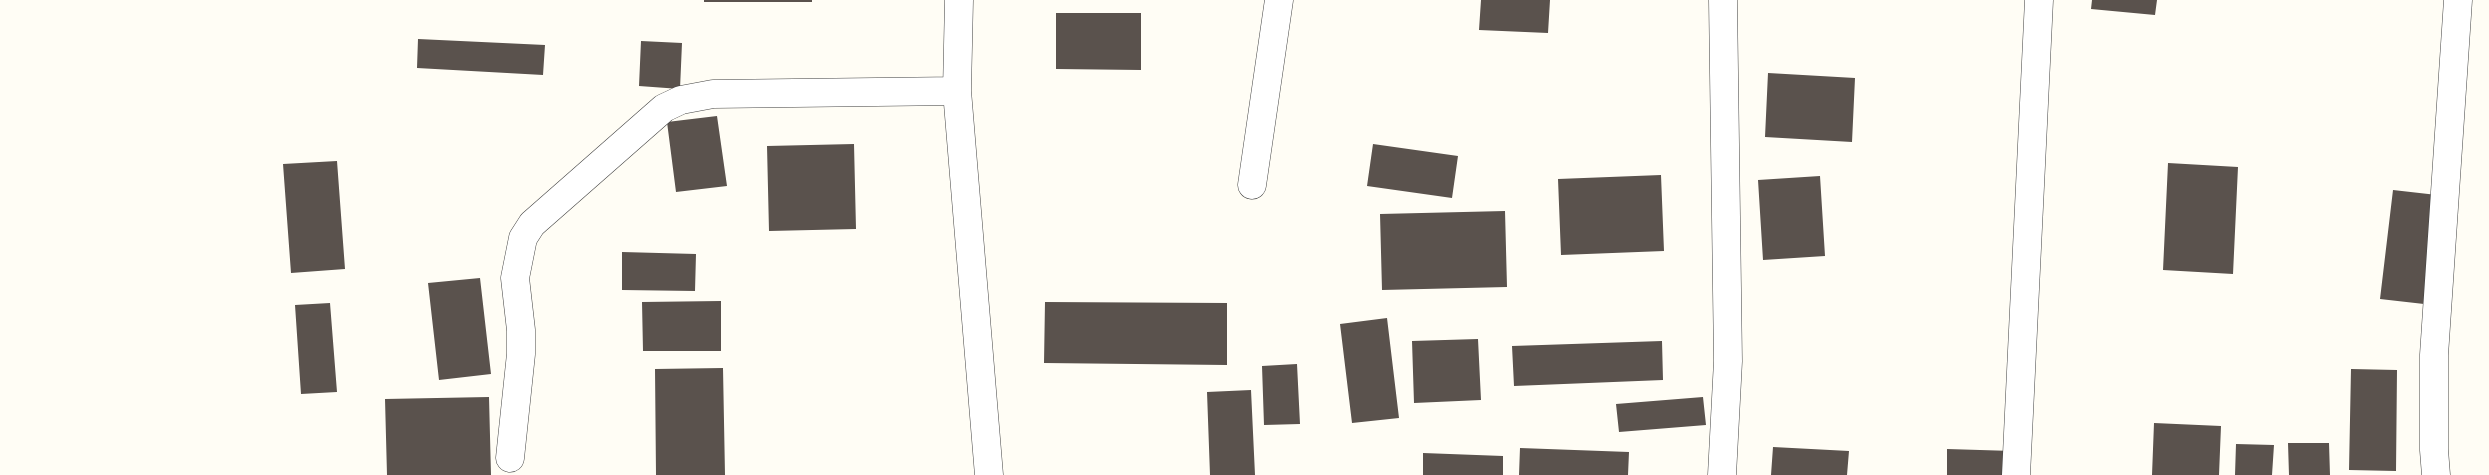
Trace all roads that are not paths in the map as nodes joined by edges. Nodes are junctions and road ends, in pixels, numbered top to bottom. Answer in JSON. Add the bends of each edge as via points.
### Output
{"nodes":[{"id":1,"x":959,"y":0,"type":"edge"},
{"id":2,"x":1279,"y":0,"type":"edge"},
{"id":3,"x":1723,"y":0,"type":"edge"},
{"id":4,"x":2039,"y":0,"type":"edge"},
{"id":5,"x":2458,"y":0,"type":"edge"},
{"id":6,"x":957,"y":91,"type":"junction"},
{"id":7,"x":1252,"y":185,"type":"dead end"},
{"id":8,"x":510,"y":458,"type":"dead end"},
{"id":9,"x":990,"y":475,"type":"edge"},
{"id":10,"x":1722,"y":475,"type":"edge"},
{"id":11,"x":2016,"y":475,"type":"edge"},
{"id":12,"x":2436,"y":475,"type":"edge"}],
"edges":[{"from":1,"to":6,"type":"street"},
{"from":2,"to":7,"type":"street"},
{"from":3,"to":10,"type":"street","via":[[1728,360]]},
{"from":4,"to":11,"type":"street"},
{"from":5,"to":12,"type":"street","via":[[2434,355]]},
{"from":6,"to":8,"type":"street","via":[[713,94],[681,100],[664,108],[532,224],[523,238],[516,278],[521,354]]},
{"from":6,"to":9,"type":"street"}]}
